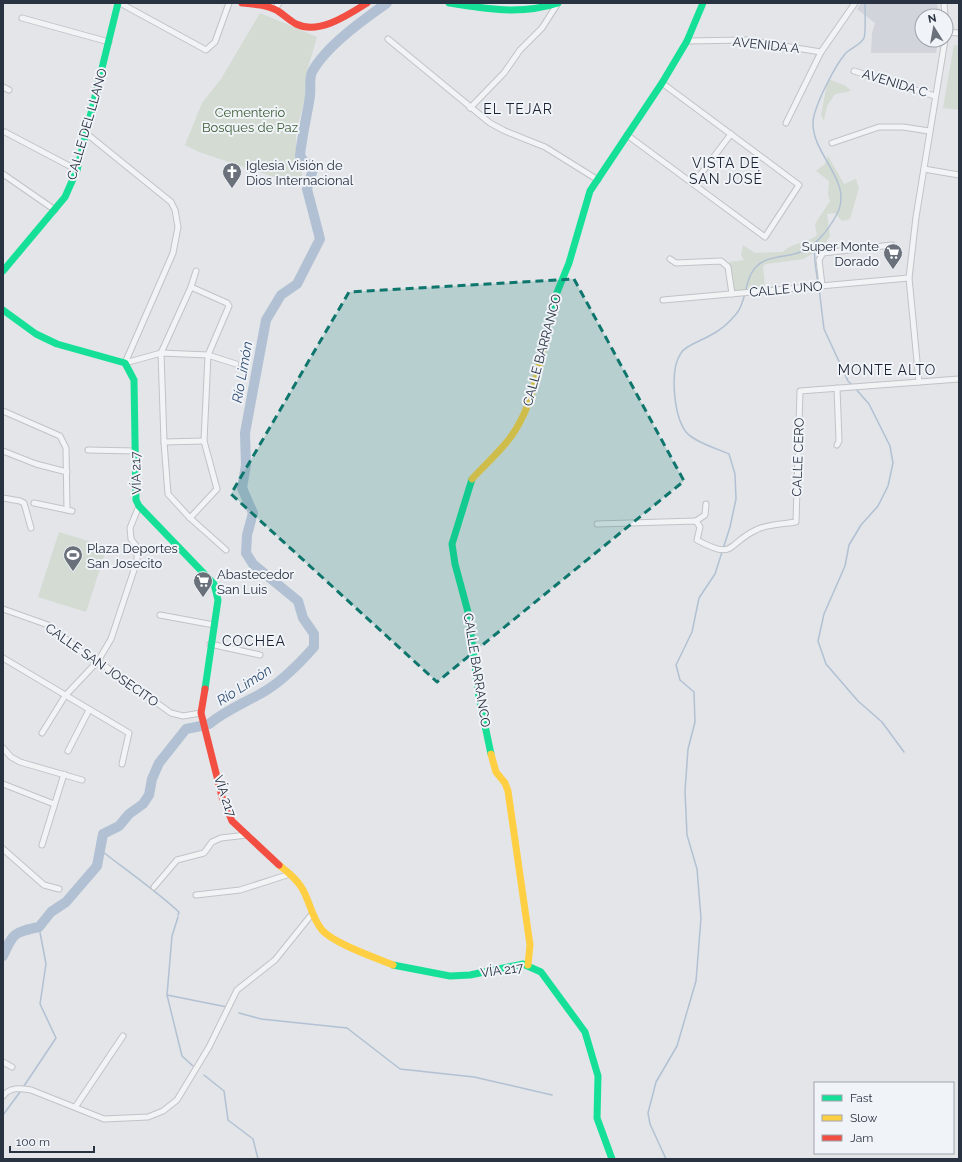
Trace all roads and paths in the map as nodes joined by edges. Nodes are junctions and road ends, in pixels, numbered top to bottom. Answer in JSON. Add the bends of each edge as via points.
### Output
{"nodes":[{"id":1,"x":119,"y":3,"type":"edge"},
{"id":2,"x":229,"y":3,"type":"edge"},
{"id":3,"x":242,"y":3,"type":"edge"},
{"id":4,"x":367,"y":3,"type":"edge"},
{"id":5,"x":449,"y":3,"type":"edge"},
{"id":6,"x":558,"y":3,"type":"edge"},
{"id":7,"x":703,"y":3,"type":"edge"},
{"id":8,"x":854,"y":3,"type":"edge"},
{"id":9,"x":277,"y":6,"type":"edge"},
{"id":10,"x":22,"y":18,"type":"dead end"},
{"id":11,"x":388,"y":39,"type":"dead end"},
{"id":12,"x":687,"y":41,"type":"junction"},
{"id":13,"x":109,"y":42,"type":"junction"},
{"id":14,"x":944,"y":48,"type":"edge"},
{"id":15,"x":821,"y":52,"type":"junction"},
{"id":16,"x":854,"y":71,"type":"dead end"},
{"id":17,"x":662,"y":83,"type":"junction"},
{"id":18,"x":935,"y":96,"type":"junction"},
{"id":19,"x":470,"y":108,"type":"junction"},
{"id":20,"x":786,"y":123,"type":"dead end"},
{"id":21,"x":929,"y":131,"type":"junction"},
{"id":22,"x":5,"y":132,"type":"dead end"},
{"id":23,"x":87,"y":134,"type":"junction"},
{"id":24,"x":731,"y":134,"type":"junction"},
{"id":25,"x":627,"y":135,"type":"junction"},
{"id":26,"x":832,"y":143,"type":"dead end"},
{"id":27,"x":924,"y":169,"type":"junction"},
{"id":28,"x":77,"y":170,"type":"junction"},
{"id":29,"x":3,"y":174,"type":"edge"},
{"id":30,"x":959,"y":175,"type":"edge"},
{"id":31,"x":598,"y":180,"type":"junction"},
{"id":32,"x":694,"y":183,"type":"junction"},
{"id":33,"x":55,"y":210,"type":"junction"},
{"id":34,"x":892,"y":245,"type":"dead end"},
{"id":35,"x":670,"y":259,"type":"dead end"},
{"id":36,"x":196,"y":270,"type":"dead end"},
{"id":37,"x":3,"y":271,"type":"edge"},
{"id":38,"x":910,"y":278,"type":"junction"},
{"id":39,"x":822,"y":285,"type":"junction"},
{"id":40,"x":191,"y":287,"type":"junction"},
{"id":41,"x":732,"y":294,"type":"junction"},
{"id":42,"x":663,"y":300,"type":"dead end"},
{"id":43,"x":3,"y":310,"type":"edge"},
{"id":44,"x":161,"y":353,"type":"junction"},
{"id":45,"x":208,"y":354,"type":"junction"},
{"id":46,"x":125,"y":362,"type":"junction"},
{"id":47,"x":236,"y":364,"type":"dead end"},
{"id":48,"x":959,"y":379,"type":"edge"},
{"id":49,"x":920,"y":382,"type":"junction"},
{"id":50,"x":837,"y":388,"type":"junction"},
{"id":51,"x":3,"y":412,"type":"edge"},
{"id":52,"x":204,"y":441,"type":"junction"},
{"id":53,"x":164,"y":442,"type":"junction"},
{"id":54,"x":837,"y":445,"type":"dead end"},
{"id":55,"x":3,"y":450,"type":"edge"},
{"id":56,"x":88,"y":450,"type":"dead end"},
{"id":57,"x":135,"y":451,"type":"junction"},
{"id":58,"x":66,"y":472,"type":"junction"},
{"id":59,"x":3,"y":498,"type":"edge"},
{"id":60,"x":34,"y":503,"type":"dead end"},
{"id":61,"x":706,"y":504,"type":"dead end"},
{"id":62,"x":139,"y":506,"type":"junction"},
{"id":63,"x":190,"y":518,"type":"junction"},
{"id":64,"x":696,"y":521,"type":"junction"},
{"id":65,"x":597,"y":524,"type":"dead end"},
{"id":66,"x":31,"y":528,"type":"dead end"},
{"id":67,"x":226,"y":550,"type":"dead end"},
{"id":68,"x":3,"y":609,"type":"edge"},
{"id":69,"x":160,"y":615,"type":"dead end"},
{"id":70,"x":214,"y":625,"type":"junction"},
{"id":71,"x":210,"y":644,"type":"junction"},
{"id":72,"x":260,"y":655,"type":"dead end"},
{"id":73,"x":3,"y":658,"type":"edge"},
{"id":74,"x":98,"y":661,"type":"junction"},
{"id":75,"x":65,"y":696,"type":"junction"},
{"id":76,"x":90,"y":710,"type":"junction"},
{"id":77,"x":201,"y":712,"type":"junction"},
{"id":78,"x":42,"y":733,"type":"dead end"},
{"id":79,"x":3,"y":748,"type":"edge"},
{"id":80,"x":68,"y":751,"type":"dead end"},
{"id":81,"x":122,"y":764,"type":"dead end"},
{"id":82,"x":64,"y":774,"type":"junction"},
{"id":83,"x":82,"y":780,"type":"dead end"},
{"id":84,"x":3,"y":784,"type":"edge"},
{"id":85,"x":54,"y":804,"type":"junction"},
{"id":86,"x":247,"y":835,"type":"junction"},
{"id":87,"x":42,"y":845,"type":"dead end"},
{"id":88,"x":3,"y":849,"type":"edge"},
{"id":89,"x":290,"y":874,"type":"junction"},
{"id":90,"x":154,"y":887,"type":"dead end"},
{"id":91,"x":59,"y":889,"type":"dead end"},
{"id":92,"x":196,"y":895,"type":"dead end"},
{"id":93,"x":312,"y":914,"type":"junction"},
{"id":94,"x":528,"y":965,"type":"junction"},
{"id":95,"x":123,"y":1036,"type":"dead end"},
{"id":96,"x":3,"y":1062,"type":"edge"},
{"id":97,"x":12,"y":1067,"type":"dead end"},
{"id":98,"x":3,"y":1096,"type":"edge"},
{"id":99,"x":76,"y":1106,"type":"junction"},
{"id":100,"x":612,"y":1159,"type":"edge"}],
"edges":[{"from":1,"to":2,"type":"street","via":[[206,50],[215,42]]},
{"from":1,"to":13,"type":"main road","name":"CALLE DEL LLANO"},
{"from":3,"to":9,"type":"main road"},
{"from":4,"to":9,"type":"main road","via":[[333,22],[316,27],[298,25]]},
{"from":5,"to":6,"type":"main road","via":[[526,11],[540,10]]},
{"from":6,"to":19,"type":"street","via":[[542,28]]},
{"from":7,"to":12,"type":"main road","name":"CALLE BARRANCO"},
{"from":8,"to":15,"type":"street"},
{"from":10,"to":13,"type":"street"},
{"from":11,"to":19,"type":"street"},
{"from":12,"to":15,"type":"street","name":"AVENIDA A","via":[[746,40]]},
{"from":12,"to":17,"type":"main road","name":"CALLE BARRANCO"},
{"from":13,"to":23,"type":"main road","name":"CALLE DEL LLANO"},
{"from":14,"to":18,"type":"street"},
{"from":15,"to":20,"type":"street"},
{"from":16,"to":18,"type":"street","name":"AVENIDA C"},
{"from":17,"to":24,"type":"street"},
{"from":17,"to":25,"type":"main road","name":"CALLE BARRANCO"},
{"from":18,"to":21,"type":"street"},
{"from":19,"to":31,"type":"street","via":[[490,123],[545,147]]},
{"from":21,"to":26,"type":"street","via":[[879,127]]},
{"from":21,"to":27,"type":"street"},
{"from":22,"to":28,"type":"street"},
{"from":23,"to":28,"type":"main road","name":"CALLE DEL LLANO"},
{"from":23,"to":46,"type":"street","via":[[171,202],[176,210],[178,227],[173,253]]},
{"from":24,"to":32,"type":"street"},
{"from":24,"to":32,"type":"street","via":[[799,185],[765,237]]},
{"from":25,"to":31,"type":"main road","name":"CALLE BARRANCO"},
{"from":25,"to":32,"type":"street"},
{"from":27,"to":30,"type":"street"},
{"from":27,"to":38,"type":"street"},
{"from":28,"to":33,"type":"main road","name":"CALLE DEL LLANO","via":[[65,197]]},
{"from":29,"to":33,"type":"street"},
{"from":31,"to":94,"type":"main road","name":"CALLE BARRANCO","via":[[585,204],[569,263],[556,295],[525,411],[507,442],[472,479],[452,544],[468,612],[479,697],[490,751],[496,772],[508,791],[530,945]]},
{"from":33,"to":37,"type":"main road","name":"CALLE DEL LLANO"},
{"from":34,"to":39,"type":"street","via":[[823,253],[819,260]]},
{"from":35,"to":41,"type":"street","via":[[676,263],[721,261],[728,267]]},
{"from":36,"to":40,"type":"street"},
{"from":38,"to":39,"type":"street","name":"CALLE UNO"},
{"from":38,"to":49,"type":"street"},
{"from":39,"to":41,"type":"street","name":"CALLE UNO"},
{"from":40,"to":44,"type":"street"},
{"from":40,"to":45,"type":"street","via":[[228,306]]},
{"from":41,"to":42,"type":"street","name":"CALLE UNO"},
{"from":43,"to":46,"type":"main road","via":[[36,334],[62,346],[88,355]]},
{"from":44,"to":45,"type":"street"},
{"from":44,"to":46,"type":"street"},
{"from":44,"to":53,"type":"street"},
{"from":45,"to":47,"type":"street"},
{"from":45,"to":52,"type":"street"},
{"from":46,"to":57,"type":"main road","name":"VÍA 217","via":[[134,380]]},
{"from":48,"to":49,"type":"street"},
{"from":49,"to":50,"type":"street"},
{"from":50,"to":54,"type":"street"},
{"from":50,"to":64,"type":"street","name":"CALLE CERO","via":[[800,391],[796,522],[757,529],[733,548],[723,551],[715,550],[697,540],[700,527]]},
{"from":51,"to":58,"type":"street","via":[[60,436],[66,448]]},
{"from":52,"to":53,"type":"street"},
{"from":52,"to":63,"type":"street","via":[[217,489]]},
{"from":53,"to":63,"type":"street","via":[[168,496]]},
{"from":55,"to":58,"type":"street","via":[[36,464]]},
{"from":56,"to":57,"type":"street"},
{"from":57,"to":62,"type":"main road","name":"VÍA 217","via":[[136,500]]},
{"from":58,"to":60,"type":"street","via":[[70,510]]},
{"from":59,"to":66,"type":"street","via":[[24,503]]},
{"from":61,"to":64,"type":"street","via":[[705,515]]},
{"from":62,"to":70,"type":"main road","name":"VÍA 217","via":[[214,584],[218,600]]},
{"from":62,"to":74,"type":"street","via":[[130,528],[131,539],[137,546],[137,561],[111,639]]},
{"from":63,"to":67,"type":"street"},
{"from":64,"to":65,"type":"street"},
{"from":68,"to":74,"type":"street","name":"CALLE SAN JOSECITO","via":[[48,625],[91,659]]},
{"from":69,"to":70,"type":"street"},
{"from":70,"to":71,"type":"main road","name":"VÍA 217"},
{"from":71,"to":72,"type":"street"},
{"from":71,"to":77,"type":"main road","name":"VÍA 217"},
{"from":73,"to":75,"type":"street"},
{"from":74,"to":75,"type":"street"},
{"from":74,"to":77,"type":"street","name":"CALLE SAN JOSECITO","via":[[171,713],[183,716]]},
{"from":75,"to":76,"type":"street"},
{"from":75,"to":78,"type":"street"},
{"from":76,"to":80,"type":"street"},
{"from":76,"to":81,"type":"street","via":[[129,733]]},
{"from":77,"to":86,"type":"main road","name":"VÍA 217","via":[[227,811],[232,822]]},
{"from":79,"to":82,"type":"street","via":[[20,762]]},
{"from":82,"to":83,"type":"street"},
{"from":82,"to":85,"type":"street"},
{"from":84,"to":85,"type":"street"},
{"from":85,"to":87,"type":"street"},
{"from":86,"to":89,"type":"main road","name":"VÍA 217"},
{"from":86,"to":90,"type":"street","via":[[221,838],[212,842],[204,853],[177,860]]},
{"from":88,"to":91,"type":"street","via":[[44,885]]},
{"from":89,"to":92,"type":"street","via":[[240,890]]},
{"from":89,"to":93,"type":"main road","name":"VÍA 217","via":[[305,893]]},
{"from":93,"to":94,"type":"main road","name":"VÍA 217","via":[[323,931],[337,940],[392,965],[450,976]]},
{"from":93,"to":99,"type":"street","via":[[275,960],[237,990],[209,1047],[177,1100],[148,1117],[119,1119],[104,1119]]},
{"from":94,"to":100,"type":"main road","name":"VÍA 217","via":[[548,979],[562,1003],[585,1032],[598,1076],[597,1118]]},
{"from":95,"to":99,"type":"street"},
{"from":96,"to":97,"type":"street"},
{"from":98,"to":99,"type":"street","via":[[19,1088]]}]}
